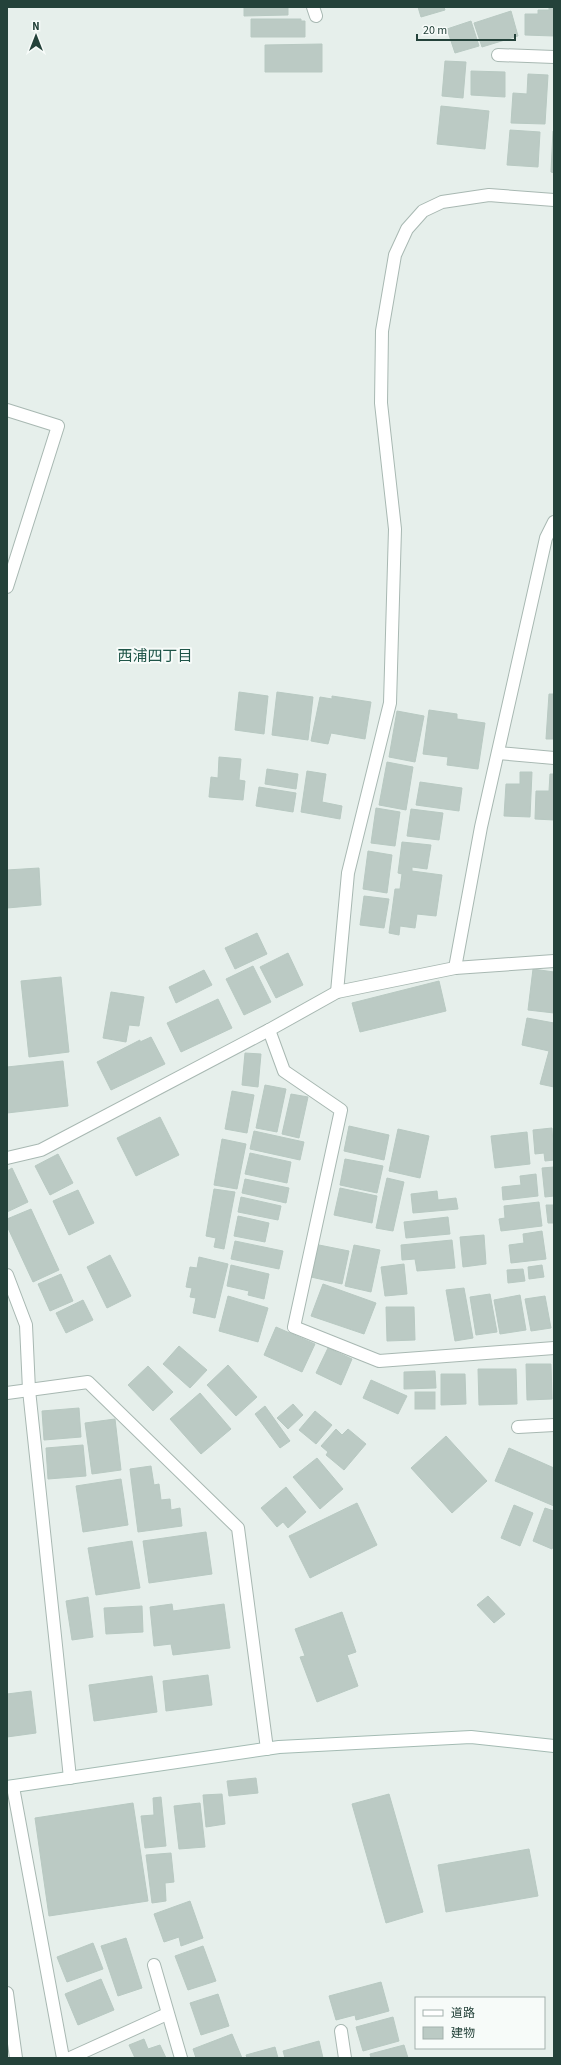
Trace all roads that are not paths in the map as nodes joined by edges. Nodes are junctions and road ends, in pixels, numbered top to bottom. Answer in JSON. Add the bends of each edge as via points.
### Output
{"nodes":[{"id":1,"x":498,"y":55,"type":"dead end"},
{"id":2,"x":554,"y":57,"type":"edge"},
{"id":3,"x":554,"y":200,"type":"edge"},
{"id":4,"x":7,"y":410,"type":"edge"},
{"id":5,"x":554,"y":522,"type":"edge"},
{"id":6,"x":7,"y":587,"type":"edge"},
{"id":7,"x":498,"y":753,"type":"junction"},
{"id":8,"x":554,"y":758,"type":"edge"},
{"id":9,"x":554,"y":961,"type":"edge"},
{"id":10,"x":455,"y":968,"type":"junction"},
{"id":11,"x":336,"y":992,"type":"junction"},
{"id":12,"x":269,"y":1030,"type":"junction"},
{"id":13,"x":7,"y":1158,"type":"edge"},
{"id":14,"x":7,"y":1275,"type":"edge"},
{"id":15,"x":554,"y":1348,"type":"edge"},
{"id":16,"x":29,"y":1390,"type":"junction"},
{"id":17,"x":7,"y":1393,"type":"edge"},
{"id":18,"x":554,"y":1425,"type":"edge"},
{"id":19,"x":518,"y":1426,"type":"dead end"},
{"id":20,"x":554,"y":1746,"type":"edge"},
{"id":21,"x":267,"y":1749,"type":"junction"},
{"id":22,"x":70,"y":1778,"type":"junction"},
{"id":23,"x":10,"y":1787,"type":"edge"},
{"id":24,"x":154,"y":1965,"type":"dead end"},
{"id":25,"x":7,"y":1993,"type":"edge"},
{"id":26,"x":8,"y":2008,"type":"edge"},
{"id":27,"x":167,"y":2014,"type":"junction"},
{"id":28,"x":341,"y":2031,"type":"dead end"},
{"id":29,"x":16,"y":2058,"type":"edge"},
{"id":30,"x":63,"y":2058,"type":"edge"},
{"id":31,"x":70,"y":2058,"type":"edge"},
{"id":32,"x":181,"y":2058,"type":"edge"},
{"id":33,"x":345,"y":2058,"type":"edge"}],
"edges":[{"from":1,"to":2,"type":"street"},
{"from":3,"to":11,"type":"street","via":[[489,195],[442,202],[423,211],[406,229],[395,255],[382,331],[381,403],[395,529],[390,703],[348,873]]},
{"from":4,"to":6,"type":"street","via":[[58,426]]},
{"from":5,"to":7,"type":"street","via":[[546,538]]},
{"from":7,"to":8,"type":"street"},
{"from":7,"to":10,"type":"street","via":[[481,827]]},
{"from":9,"to":10,"type":"street"},
{"from":10,"to":11,"type":"street"},
{"from":11,"to":12,"type":"street"},
{"from":12,"to":13,"type":"street","via":[[41,1150]]},
{"from":12,"to":15,"type":"street","via":[[284,1071],[341,1110],[294,1327],[379,1362]]},
{"from":14,"to":16,"type":"street","via":[[26,1325]]},
{"from":16,"to":17,"type":"street"},
{"from":16,"to":21,"type":"street","via":[[88,1382],[238,1528]]},
{"from":16,"to":22,"type":"street"},
{"from":18,"to":19,"type":"street"},
{"from":20,"to":21,"type":"street","via":[[471,1737]]},
{"from":21,"to":22,"type":"street"},
{"from":22,"to":23,"type":"street"},
{"from":23,"to":30,"type":"street"},
{"from":24,"to":27,"type":"street"},
{"from":25,"to":26,"type":"street"},
{"from":26,"to":29,"type":"street"},
{"from":27,"to":31,"type":"street"},
{"from":27,"to":32,"type":"street"},
{"from":28,"to":33,"type":"street"}]}
